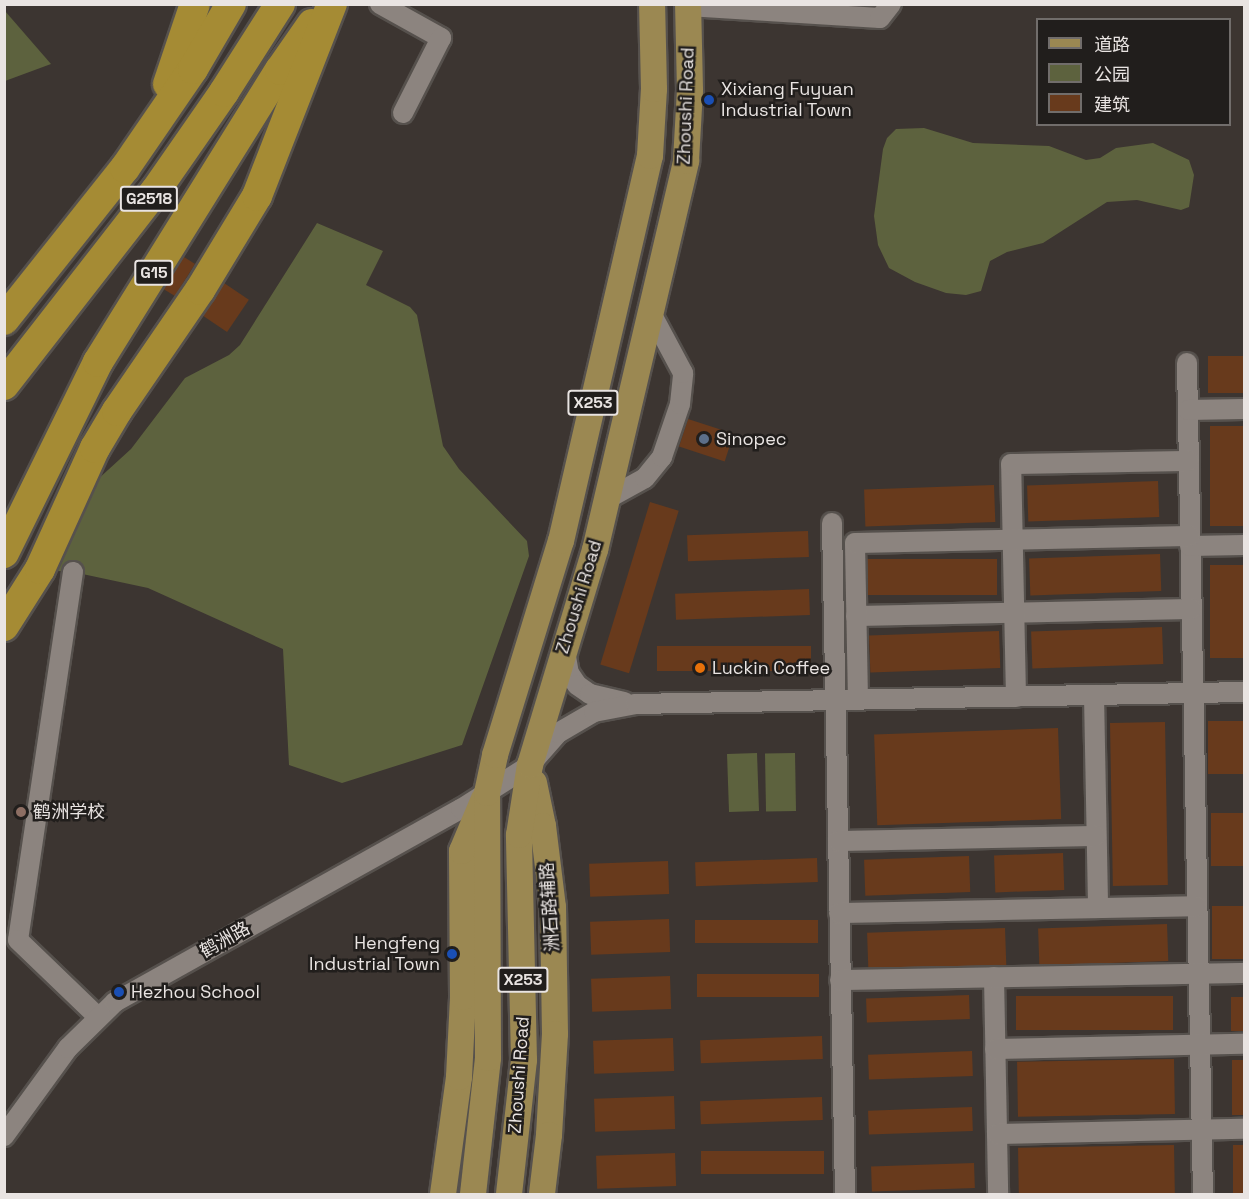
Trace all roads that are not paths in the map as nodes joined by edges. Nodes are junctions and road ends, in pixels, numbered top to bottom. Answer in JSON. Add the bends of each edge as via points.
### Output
{"nodes":[{"id":1,"x":195,"y":4,"type":"edge"},
{"id":2,"x":231,"y":4,"type":"edge"},
{"id":3,"x":280,"y":4,"type":"edge"},
{"id":4,"x":325,"y":4,"type":"edge"},
{"id":5,"x":332,"y":4,"type":"edge"},
{"id":6,"x":380,"y":4,"type":"edge"},
{"id":7,"x":652,"y":4,"type":"edge"},
{"id":8,"x":688,"y":5,"type":"edge"},
{"id":9,"x":885,"y":11,"type":"edge"},
{"id":10,"x":403,"y":113,"type":"dead end"},
{"id":11,"x":4,"y":309,"type":"edge"},
{"id":12,"x":651,"y":313,"type":"junction"},
{"id":13,"x":4,"y":320,"type":"edge"},
{"id":14,"x":1187,"y":363,"type":"dead end"},
{"id":15,"x":4,"y":384,"type":"edge"},
{"id":16,"x":1245,"y":409,"type":"edge"},
{"id":17,"x":1188,"y":410,"type":"junction"},
{"id":18,"x":1189,"y":461,"type":"junction"},
{"id":19,"x":607,"y":499,"type":"junction"},
{"id":20,"x":832,"y":523,"type":"dead end"},
{"id":21,"x":1013,"y":540,"type":"junction"},
{"id":22,"x":1190,"y":541,"type":"junction"},
{"id":23,"x":1245,"y":545,"type":"edge"},
{"id":24,"x":4,"y":553,"type":"edge"},
{"id":25,"x":73,"y":572,"type":"dead end"},
{"id":26,"x":1192,"y":609,"type":"junction"},
{"id":27,"x":1014,"y":613,"type":"junction"},
{"id":28,"x":856,"y":616,"type":"junction"},
{"id":29,"x":4,"y":626,"type":"edge"},
{"id":30,"x":565,"y":643,"type":"junction"},
{"id":31,"x":1245,"y":692,"type":"edge"},
{"id":32,"x":1193,"y":693,"type":"junction"},
{"id":33,"x":1094,"y":695,"type":"junction"},
{"id":34,"x":1016,"y":697,"type":"junction"},
{"id":35,"x":835,"y":700,"type":"junction"},
{"id":36,"x":858,"y":700,"type":"junction"},
{"id":37,"x":636,"y":704,"type":"junction"},
{"id":38,"x":530,"y":765,"type":"junction"},
{"id":39,"x":487,"y":793,"type":"junction"},
{"id":40,"x":1096,"y":836,"type":"junction"},
{"id":41,"x":838,"y":841,"type":"junction"},
{"id":42,"x":1197,"y":906,"type":"junction"},
{"id":43,"x":1098,"y":908,"type":"junction"},
{"id":44,"x":839,"y":913,"type":"junction"},
{"id":45,"x":463,"y":946,"type":"junction"},
{"id":46,"x":1245,"y":972,"type":"edge"},
{"id":47,"x":1198,"y":973,"type":"junction"},
{"id":48,"x":994,"y":977,"type":"junction"},
{"id":49,"x":840,"y":980,"type":"junction"},
{"id":50,"x":99,"y":1018,"type":"junction"},
{"id":51,"x":1245,"y":1044,"type":"edge"},
{"id":52,"x":1200,"y":1045,"type":"junction"},
{"id":53,"x":995,"y":1049,"type":"junction"},
{"id":54,"x":488,"y":1058,"type":"junction"},
{"id":55,"x":8,"y":1122,"type":"edge"},
{"id":56,"x":1245,"y":1129,"type":"edge"},
{"id":57,"x":1202,"y":1130,"type":"junction"},
{"id":58,"x":997,"y":1134,"type":"junction"},
{"id":59,"x":444,"y":1194,"type":"edge"},
{"id":60,"x":473,"y":1194,"type":"edge"},
{"id":61,"x":509,"y":1194,"type":"edge"},
{"id":62,"x":542,"y":1194,"type":"edge"},
{"id":63,"x":845,"y":1194,"type":"edge"},
{"id":64,"x":998,"y":1194,"type":"edge"},
{"id":65,"x":1203,"y":1194,"type":"edge"}],
"edges":[{"from":1,"to":11,"type":"highway","via":[[165,90],[144,131]]},
{"from":2,"to":13,"type":"highway","via":[[193,69],[125,168]]},
{"from":3,"to":15,"type":"highway","number":"G2518","via":[[156,190]]},
{"from":4,"to":24,"type":"highway","number":"G15","via":[[98,362]]},
{"from":5,"to":29,"type":"highway","via":[[257,196],[200,290],[95,447],[39,569]]},
{"from":6,"to":10,"type":"street","via":[[441,38]]},
{"from":7,"to":39,"type":"main road","name":"Zhoushi Road","number":"X253","via":[[651,156],[561,541],[495,755]]},
{"from":8,"to":9,"type":"street"},
{"from":8,"to":12,"type":"main road","name":"Zhoushi Road","number":"X253","via":[[690,90],[686,161]]},
{"from":12,"to":19,"type":"main road","name":"Zhoushi Road","number":"X253"},
{"from":12,"to":19,"type":"street","via":[[682,373],[680,404],[662,457],[645,478]]},
{"from":14,"to":17,"type":"street"},
{"from":16,"to":17,"type":"street"},
{"from":17,"to":18,"type":"street"},
{"from":18,"to":21,"type":"street","via":[[1011,464]]},
{"from":18,"to":22,"type":"street"},
{"from":19,"to":30,"type":"main road","name":"Zhoushi Road","number":"X253"},
{"from":20,"to":35,"type":"street"},
{"from":21,"to":22,"type":"street"},
{"from":21,"to":27,"type":"street"},
{"from":21,"to":28,"type":"street","via":[[855,543]]},
{"from":22,"to":23,"type":"street"},
{"from":22,"to":26,"type":"street"},
{"from":25,"to":50,"type":"street","via":[[18,940]]},
{"from":26,"to":27,"type":"street"},
{"from":26,"to":32,"type":"street"},
{"from":27,"to":28,"type":"street"},
{"from":27,"to":34,"type":"street"},
{"from":28,"to":36,"type":"street"},
{"from":30,"to":37,"type":"street","via":[[568,673],[577,685],[590,694]]},
{"from":30,"to":38,"type":"main road","name":"Zhoushi Road","number":"X253"},
{"from":31,"to":32,"type":"street"},
{"from":32,"to":33,"type":"street"},
{"from":32,"to":42,"type":"street"},
{"from":33,"to":34,"type":"street"},
{"from":33,"to":40,"type":"street"},
{"from":34,"to":36,"type":"street"},
{"from":35,"to":36,"type":"street"},
{"from":35,"to":37,"type":"street"},
{"from":35,"to":41,"type":"street"},
{"from":37,"to":38,"type":"street","name":"鹤洲路","via":[[615,706],[575,721],[542,748]]},
{"from":38,"to":39,"type":"street","name":"鹤洲路"},
{"from":38,"to":61,"type":"main road","name":"Zhoushi Road","number":"X253","via":[[519,835],[524,1060]]},
{"from":38,"to":62,"type":"main road","name":"洲石路辅路","via":[[543,826],[553,907],[555,1034]]},
{"from":39,"to":45,"type":"main road","via":[[462,851]]},
{"from":39,"to":50,"type":"street","name":"鹤洲路","via":[[115,1002]]},
{"from":39,"to":54,"type":"main road","name":"Zhoushi Road","number":"X253"},
{"from":40,"to":41,"type":"street"},
{"from":40,"to":43,"type":"street"},
{"from":41,"to":44,"type":"street"},
{"from":42,"to":43,"type":"street"},
{"from":42,"to":47,"type":"street"},
{"from":43,"to":44,"type":"street"},
{"from":44,"to":49,"type":"street"},
{"from":45,"to":54,"type":"main road"},
{"from":45,"to":59,"type":"main road","via":[[459,1077]]},
{"from":46,"to":47,"type":"street"},
{"from":47,"to":48,"type":"street"},
{"from":47,"to":52,"type":"street"},
{"from":48,"to":49,"type":"street"},
{"from":48,"to":53,"type":"street"},
{"from":49,"to":63,"type":"street"},
{"from":50,"to":55,"type":"street","name":"鹤洲路","via":[[68,1048]]},
{"from":51,"to":52,"type":"street"},
{"from":52,"to":53,"type":"street"},
{"from":52,"to":57,"type":"street"},
{"from":53,"to":58,"type":"street"},
{"from":54,"to":60,"type":"main road","name":"Zhoushi Road","number":"X253"},
{"from":56,"to":57,"type":"street"},
{"from":57,"to":58,"type":"street"},
{"from":57,"to":65,"type":"street"},
{"from":58,"to":64,"type":"street"}]}
